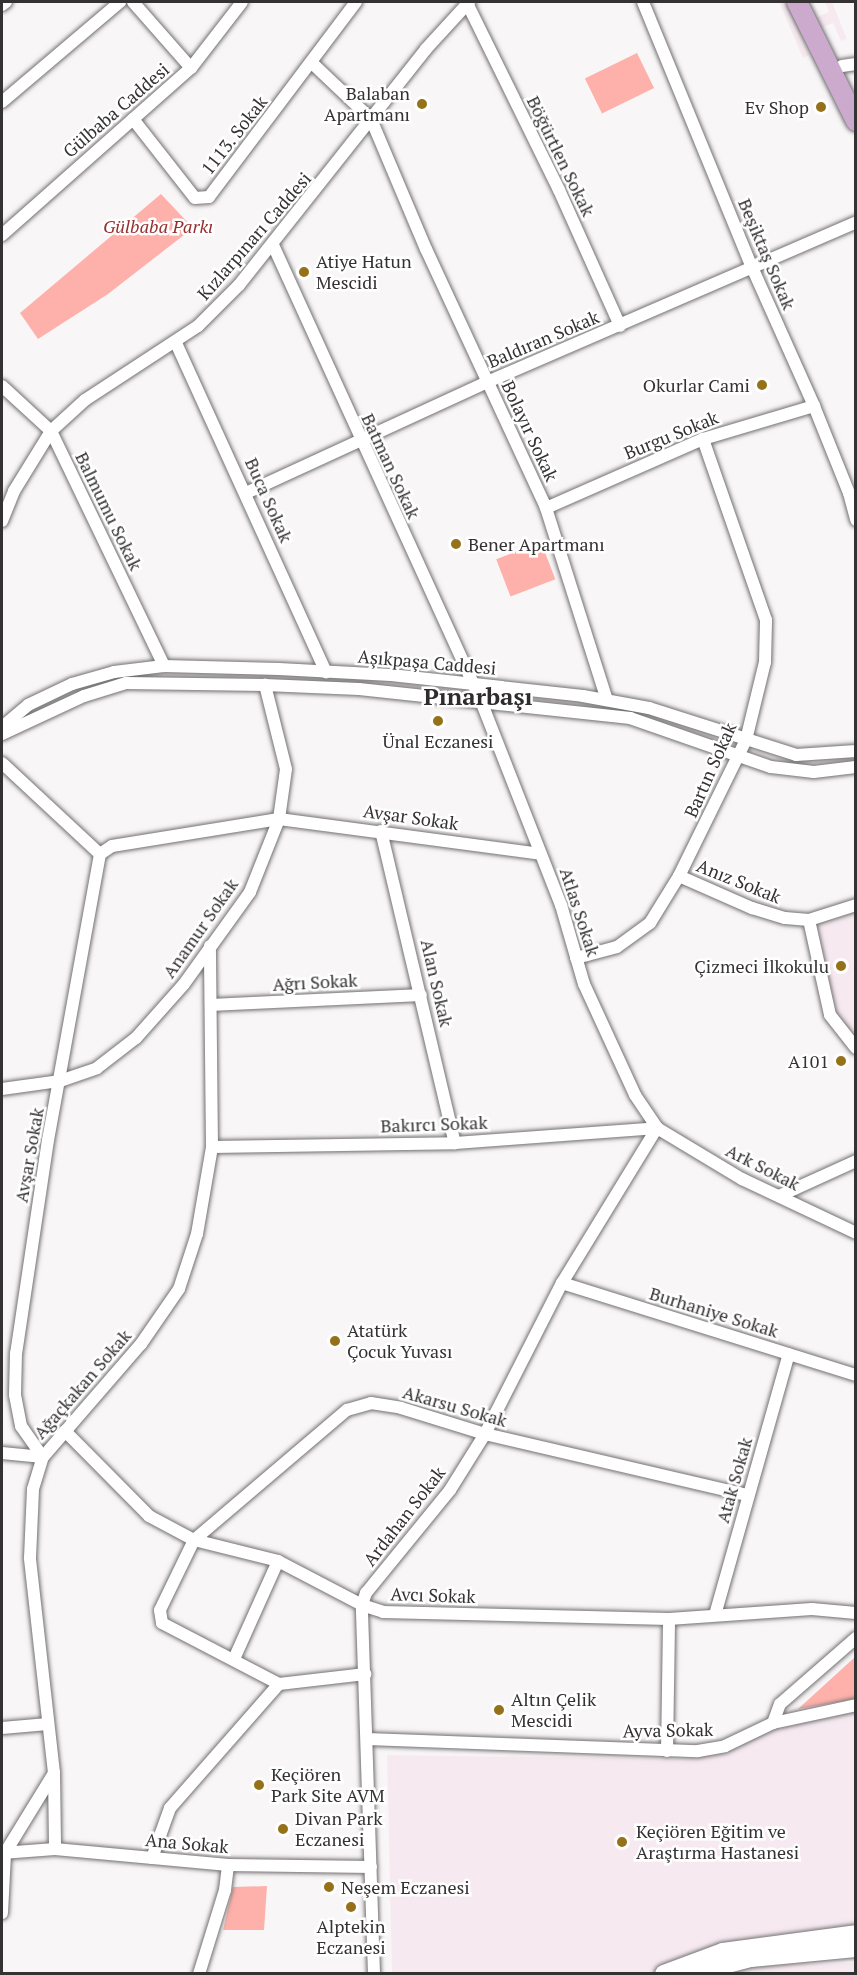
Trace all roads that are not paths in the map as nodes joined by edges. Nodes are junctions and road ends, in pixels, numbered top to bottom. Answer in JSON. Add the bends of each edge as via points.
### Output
{"nodes":[{"id":1,"x":6,"y":2,"type":"edge"},
{"id":2,"x":120,"y":2,"type":"edge"},
{"id":3,"x":133,"y":2,"type":"edge"},
{"id":4,"x":242,"y":2,"type":"edge"},
{"id":5,"x":356,"y":2,"type":"edge"},
{"id":6,"x":468,"y":2,"type":"edge"},
{"id":7,"x":643,"y":2,"type":"edge"},
{"id":8,"x":797,"y":2,"type":"edge"},
{"id":9,"x":810,"y":2,"type":"edge"},
{"id":10,"x":2,"y":5,"type":"edge"},
{"id":11,"x":312,"y":63,"type":"junction"},
{"id":12,"x":849,"y":65,"type":"edge"},
{"id":13,"x":191,"y":68,"type":"junction"},
{"id":14,"x":855,"y":93,"type":"edge"},
{"id":15,"x":2,"y":102,"type":"edge"},
{"id":16,"x":134,"y":118,"type":"junction"},
{"id":17,"x":371,"y":119,"type":"junction"},
{"id":18,"x":855,"y":121,"type":"edge"},
{"id":19,"x":855,"y":222,"type":"edge"},
{"id":20,"x":2,"y":235,"type":"edge"},
{"id":21,"x":273,"y":245,"type":"junction"},
{"id":22,"x":751,"y":265,"type":"junction"},
{"id":23,"x":620,"y":326,"type":"junction"},
{"id":24,"x":176,"y":343,"type":"junction"},
{"id":25,"x":487,"y":382,"type":"junction"},
{"id":26,"x":2,"y":386,"type":"edge"},
{"id":27,"x":814,"y":406,"type":"junction"},
{"id":28,"x":51,"y":431,"type":"junction"},
{"id":29,"x":359,"y":439,"type":"junction"},
{"id":30,"x":703,"y":439,"type":"junction"},
{"id":31,"x":246,"y":493,"type":"junction"},
{"id":32,"x":546,"y":508,"type":"junction"},
{"id":33,"x":855,"y":520,"type":"edge"},
{"id":34,"x":2,"y":521,"type":"edge"},
{"id":35,"x":164,"y":666,"type":"junction"},
{"id":36,"x":326,"y":672,"type":"junction"},
{"id":37,"x":473,"y":684,"type":"junction"},
{"id":38,"x":265,"y":685,"type":"junction"},
{"id":39,"x":607,"y":700,"type":"junction"},
{"id":40,"x":480,"y":701,"type":"junction"},
{"id":41,"x":2,"y":727,"type":"edge"},
{"id":42,"x":2,"y":734,"type":"edge"},
{"id":43,"x":746,"y":740,"type":"junction"},
{"id":44,"x":855,"y":751,"type":"edge"},
{"id":45,"x":739,"y":755,"type":"junction"},
{"id":46,"x":2,"y":764,"type":"edge"},
{"id":47,"x":855,"y":767,"type":"edge"},
{"id":48,"x":279,"y":819,"type":"junction"},
{"id":49,"x":381,"y":831,"type":"junction"},
{"id":50,"x":100,"y":854,"type":"junction"},
{"id":51,"x":541,"y":854,"type":"junction"},
{"id":52,"x":679,"y":876,"type":"junction"},
{"id":53,"x":855,"y":905,"type":"edge"},
{"id":54,"x":809,"y":920,"type":"junction"},
{"id":55,"x":210,"y":946,"type":"junction"},
{"id":56,"x":576,"y":958,"type":"junction"},
{"id":57,"x":422,"y":995,"type":"junction"},
{"id":58,"x":210,"y":1005,"type":"junction"},
{"id":59,"x":855,"y":1048,"type":"edge"},
{"id":60,"x":60,"y":1081,"type":"junction"},
{"id":61,"x":2,"y":1089,"type":"edge"},
{"id":62,"x":657,"y":1128,"type":"junction"},
{"id":63,"x":455,"y":1143,"type":"junction"},
{"id":64,"x":213,"y":1147,"type":"junction"},
{"id":65,"x":855,"y":1161,"type":"edge"},
{"id":66,"x":779,"y":1196,"type":"junction"},
{"id":67,"x":855,"y":1233,"type":"edge"},
{"id":68,"x":562,"y":1283,"type":"junction"},
{"id":69,"x":789,"y":1354,"type":"junction"},
{"id":70,"x":855,"y":1375,"type":"edge"},
{"id":71,"x":65,"y":1431,"type":"junction"},
{"id":72,"x":485,"y":1434,"type":"junction"},
{"id":73,"x":2,"y":1453,"type":"edge"},
{"id":74,"x":43,"y":1457,"type":"junction"},
{"id":75,"x":748,"y":1495,"type":"junction"},
{"id":76,"x":194,"y":1540,"type":"junction"},
{"id":77,"x":278,"y":1561,"type":"junction"},
{"id":78,"x":362,"y":1605,"type":"junction"},
{"id":79,"x":855,"y":1613,"type":"edge"},
{"id":80,"x":715,"y":1615,"type":"junction"},
{"id":81,"x":669,"y":1619,"type":"junction"},
{"id":82,"x":855,"y":1638,"type":"edge"},
{"id":83,"x":234,"y":1659,"type":"junction"},
{"id":84,"x":365,"y":1674,"type":"junction"},
{"id":85,"x":279,"y":1684,"type":"junction"},
{"id":86,"x":855,"y":1705,"type":"edge"},
{"id":87,"x":773,"y":1723,"type":"junction"},
{"id":88,"x":48,"y":1724,"type":"junction"},
{"id":89,"x":2,"y":1728,"type":"edge"},
{"id":90,"x":367,"y":1739,"type":"junction"},
{"id":91,"x":667,"y":1751,"type":"junction"},
{"id":92,"x":54,"y":1773,"type":"junction"},
{"id":93,"x":55,"y":1849,"type":"junction"},
{"id":94,"x":3,"y":1853,"type":"edge"},
{"id":95,"x":152,"y":1858,"type":"junction"},
{"id":96,"x":228,"y":1865,"type":"junction"},
{"id":97,"x":371,"y":1867,"type":"junction"},
{"id":98,"x":2,"y":1913,"type":"edge"},
{"id":99,"x":855,"y":1934,"type":"edge"},
{"id":100,"x":855,"y":1948,"type":"edge"},
{"id":101,"x":199,"y":1974,"type":"edge"},
{"id":102,"x":374,"y":1974,"type":"edge"},
{"id":103,"x":664,"y":1974,"type":"edge"},
{"id":104,"x":694,"y":1974,"type":"edge"}],
"edges":[{"from":1,"to":10,"type":"street"},
{"from":2,"to":15,"type":"street"},
{"from":3,"to":13,"type":"street"},
{"from":4,"to":13,"type":"street","name":"Gülbaba Caddesi"},
{"from":5,"to":11,"type":"street","name":"1113. Sokak"},
{"from":6,"to":17,"type":"street","name":"Kızlarpınarı Caddesi"},
{"from":6,"to":23,"type":"street","name":"Böğürtlen Sokak"},
{"from":7,"to":22,"type":"street","name":"Beşiktaş Sokak"},
{"from":8,"to":18,"type":"main road"},
{"from":9,"to":12,"type":"main road"},
{"from":11,"to":16,"type":"street","name":"1113. Sokak","via":[[209,196],[201,200],[195,198]]},
{"from":11,"to":17,"type":"street"},
{"from":12,"to":14,"type":"main road"},
{"from":13,"to":16,"type":"street","name":"Gülbaba Caddesi"},
{"from":16,"to":20,"type":"street","name":"Gülbaba Caddesi"},
{"from":17,"to":21,"type":"street","name":"Kızlarpınarı Caddesi"},
{"from":17,"to":25,"type":"street","name":"Bolayır Sokak"},
{"from":19,"to":22,"type":"street","name":"Baldıran Sokak"},
{"from":21,"to":24,"type":"street","name":"Kızlarpınarı Caddesi","via":[[239,285]]},
{"from":21,"to":29,"type":"street","name":"Batman Sokak"},
{"from":22,"to":23,"type":"street","name":"Baldıran Sokak"},
{"from":22,"to":27,"type":"street","name":"Beşiktaş Sokak"},
{"from":23,"to":25,"type":"street","name":"Baldıran Sokak"},
{"from":24,"to":28,"type":"street","name":"Kızlarpınarı Caddesi","via":[[85,400]]},
{"from":24,"to":31,"type":"street","name":"Buca Sokak"},
{"from":25,"to":29,"type":"street","name":"Baldıran Sokak"},
{"from":25,"to":32,"type":"street","name":"Bolayır Sokak"},
{"from":26,"to":28,"type":"street","name":"Balmumu Sokak"},
{"from":27,"to":30,"type":"street","name":"Burgu Sokak"},
{"from":27,"to":33,"type":"street","name":"Beşiktaş Sokak","via":[[849,493]]},
{"from":28,"to":34,"type":"street","name":"Kızlarpınarı Caddesi","via":[[14,491]]},
{"from":28,"to":35,"type":"street","name":"Balmumu Sokak"},
{"from":29,"to":31,"type":"street","name":"Baldıran Sokak"},
{"from":29,"to":37,"type":"street","name":"Batman Sokak"},
{"from":30,"to":32,"type":"street","name":"Burgu Sokak"},
{"from":30,"to":43,"type":"street","name":"Bartın Sokak","via":[[766,620],[765,662]]},
{"from":31,"to":36,"type":"street","name":"Buca Sokak"},
{"from":32,"to":39,"type":"street","name":"Bolayır Sokak"},
{"from":35,"to":36,"type":"street","name":"Aşıkpaşa Caddesi"},
{"from":35,"to":41,"type":"street","name":"Aşıkpaşa Caddesi","via":[[114,672],[72,684],[28,705]]},
{"from":36,"to":37,"type":"street","name":"Aşıkpaşa Caddesi"},
{"from":37,"to":39,"type":"street","name":"Aşıkpaşa Caddesi"},
{"from":37,"to":40,"type":"street","name":"Batman Sokak"},
{"from":38,"to":40,"type":"street","name":"Aşıkpaşa Caddesi"},
{"from":38,"to":42,"type":"street","name":"Aşıkpaşa Caddesi","via":[[126,683],[84,696]]},
{"from":38,"to":48,"type":"street","name":"Anamur Sokak","via":[[286,769]]},
{"from":39,"to":43,"type":"street","name":"Aşıkpaşa Caddesi","via":[[650,708]]},
{"from":40,"to":45,"type":"street","name":"Aşıkpaşa Caddesi","via":[[630,718]]},
{"from":40,"to":51,"type":"street","name":"Atlas Sokak"},
{"from":43,"to":44,"type":"street","name":"Aşıkpaşa Caddesi","via":[[796,755]]},
{"from":43,"to":45,"type":"street","name":"Bartın Sokak"},
{"from":45,"to":47,"type":"street","name":"Aşıkpaşa Caddesi","via":[[771,767],[814,772]]},
{"from":45,"to":52,"type":"street","name":"Bartın Sokak"},
{"from":46,"to":50,"type":"street"},
{"from":48,"to":49,"type":"street","name":"Avşar Sokak"},
{"from":48,"to":50,"type":"street","name":"Avşar Sokak","via":[[112,846]]},
{"from":48,"to":55,"type":"street","name":"Anamur Sokak","via":[[250,892]]},
{"from":49,"to":51,"type":"street","name":"Avşar Sokak"},
{"from":49,"to":57,"type":"street","name":"Alan Sokak"},
{"from":50,"to":60,"type":"street","name":"Avşar Sokak"},
{"from":51,"to":56,"type":"street","name":"Atlas Sokak"},
{"from":52,"to":54,"type":"street","name":"Anız Sokak","via":[[752,908]]},
{"from":52,"to":56,"type":"street","name":"Bartın Sokak","via":[[650,923],[633,939]]},
{"from":53,"to":54,"type":"street","name":"Anız Sokak"},
{"from":54,"to":59,"type":"street","via":[[830,1015]]},
{"from":55,"to":58,"type":"street","name":"Ağaçkakan Sokak"},
{"from":55,"to":60,"type":"street","name":"Anamur Sokak","via":[[184,984],[136,1038],[97,1068]]},
{"from":56,"to":62,"type":"street","name":"Atlas Sokak","via":[[608,1039]]},
{"from":57,"to":58,"type":"street","name":"Ağrı Sokak"},
{"from":57,"to":63,"type":"street","name":"Alan Sokak"},
{"from":58,"to":64,"type":"street","name":"Ağaçkakan Sokak"},
{"from":60,"to":61,"type":"street","name":"Anamur Sokak"},
{"from":60,"to":74,"type":"street","name":"Avşar Sokak","via":[[16,1353],[15,1395],[21,1426]]},
{"from":62,"to":63,"type":"street","name":"Bakırcı Sokak"},
{"from":62,"to":66,"type":"street","name":"Ark Sokak"},
{"from":62,"to":68,"type":"street","name":"Ardahan Sokak"},
{"from":63,"to":64,"type":"street","name":"Bakırcı Sokak"},
{"from":64,"to":71,"type":"street","name":"Ağaçkakan Sokak","via":[[196,1234],[179,1289],[141,1344]]},
{"from":65,"to":66,"type":"street"},
{"from":66,"to":67,"type":"street","name":"Ark Sokak"},
{"from":68,"to":69,"type":"street","name":"Burhaniye Sokak"},
{"from":68,"to":72,"type":"street","name":"Ardahan Sokak"},
{"from":69,"to":70,"type":"street","name":"Burhaniye Sokak"},
{"from":69,"to":75,"type":"street","name":"Atak Sokak"},
{"from":71,"to":74,"type":"street","name":"Ağaçkakan Sokak"},
{"from":71,"to":76,"type":"street","name":"Avcı Sokak","via":[[149,1516]]},
{"from":72,"to":75,"type":"street","name":"Akarsu Sokak"},
{"from":72,"to":76,"type":"street","name":"Akarsu Sokak","via":[[400,1408],[371,1403],[347,1410]]},
{"from":72,"to":78,"type":"street","name":"Ardahan Sokak","via":[[450,1490],[366,1593]]},
{"from":73,"to":74,"type":"street"},
{"from":74,"to":88,"type":"street","name":"Ağaçkakan Sokak","via":[[33,1489],[30,1558]]},
{"from":75,"to":80,"type":"street","name":"Atak Sokak"},
{"from":76,"to":77,"type":"street","name":"Avcı Sokak"},
{"from":76,"to":83,"type":"street","via":[[160,1610],[162,1623]]},
{"from":77,"to":78,"type":"street","name":"Avcı Sokak"},
{"from":77,"to":83,"type":"street"},
{"from":78,"to":81,"type":"street","name":"Avcı Sokak","via":[[383,1612]]},
{"from":78,"to":84,"type":"street"},
{"from":79,"to":80,"type":"street","name":"Avcı Sokak","via":[[812,1609]]},
{"from":80,"to":81,"type":"street","name":"Avcı Sokak"},
{"from":81,"to":91,"type":"street"},
{"from":82,"to":87,"type":"street","via":[[780,1704]]},
{"from":83,"to":85,"type":"street"},
{"from":84,"to":85,"type":"street"},
{"from":84,"to":90,"type":"street"},
{"from":85,"to":95,"type":"street","via":[[170,1808]]},
{"from":86,"to":87,"type":"street","name":"Ayva Sokak"},
{"from":87,"to":91,"type":"street","name":"Ayva Sokak","via":[[725,1746]]},
{"from":88,"to":89,"type":"street"},
{"from":88,"to":92,"type":"street","name":"Ağaçkakan Sokak"},
{"from":90,"to":91,"type":"street","name":"Ayva Sokak"},
{"from":90,"to":97,"type":"street"},
{"from":92,"to":93,"type":"street","name":"Ağaçkakan Sokak"},
{"from":92,"to":94,"type":"street"},
{"from":93,"to":94,"type":"street","name":"Ana Sokak"},
{"from":93,"to":95,"type":"street","name":"Ana Sokak"},
{"from":94,"to":98,"type":"street"},
{"from":95,"to":96,"type":"street","name":"Ana Sokak"},
{"from":96,"to":97,"type":"street","name":"Ana Sokak"},
{"from":96,"to":101,"type":"street","via":[[225,1890]]},
{"from":97,"to":102,"type":"street"},
{"from":99,"to":103,"type":"main road","via":[[723,1952]]},
{"from":100,"to":104,"type":"main road","via":[[751,1958]]}]}
